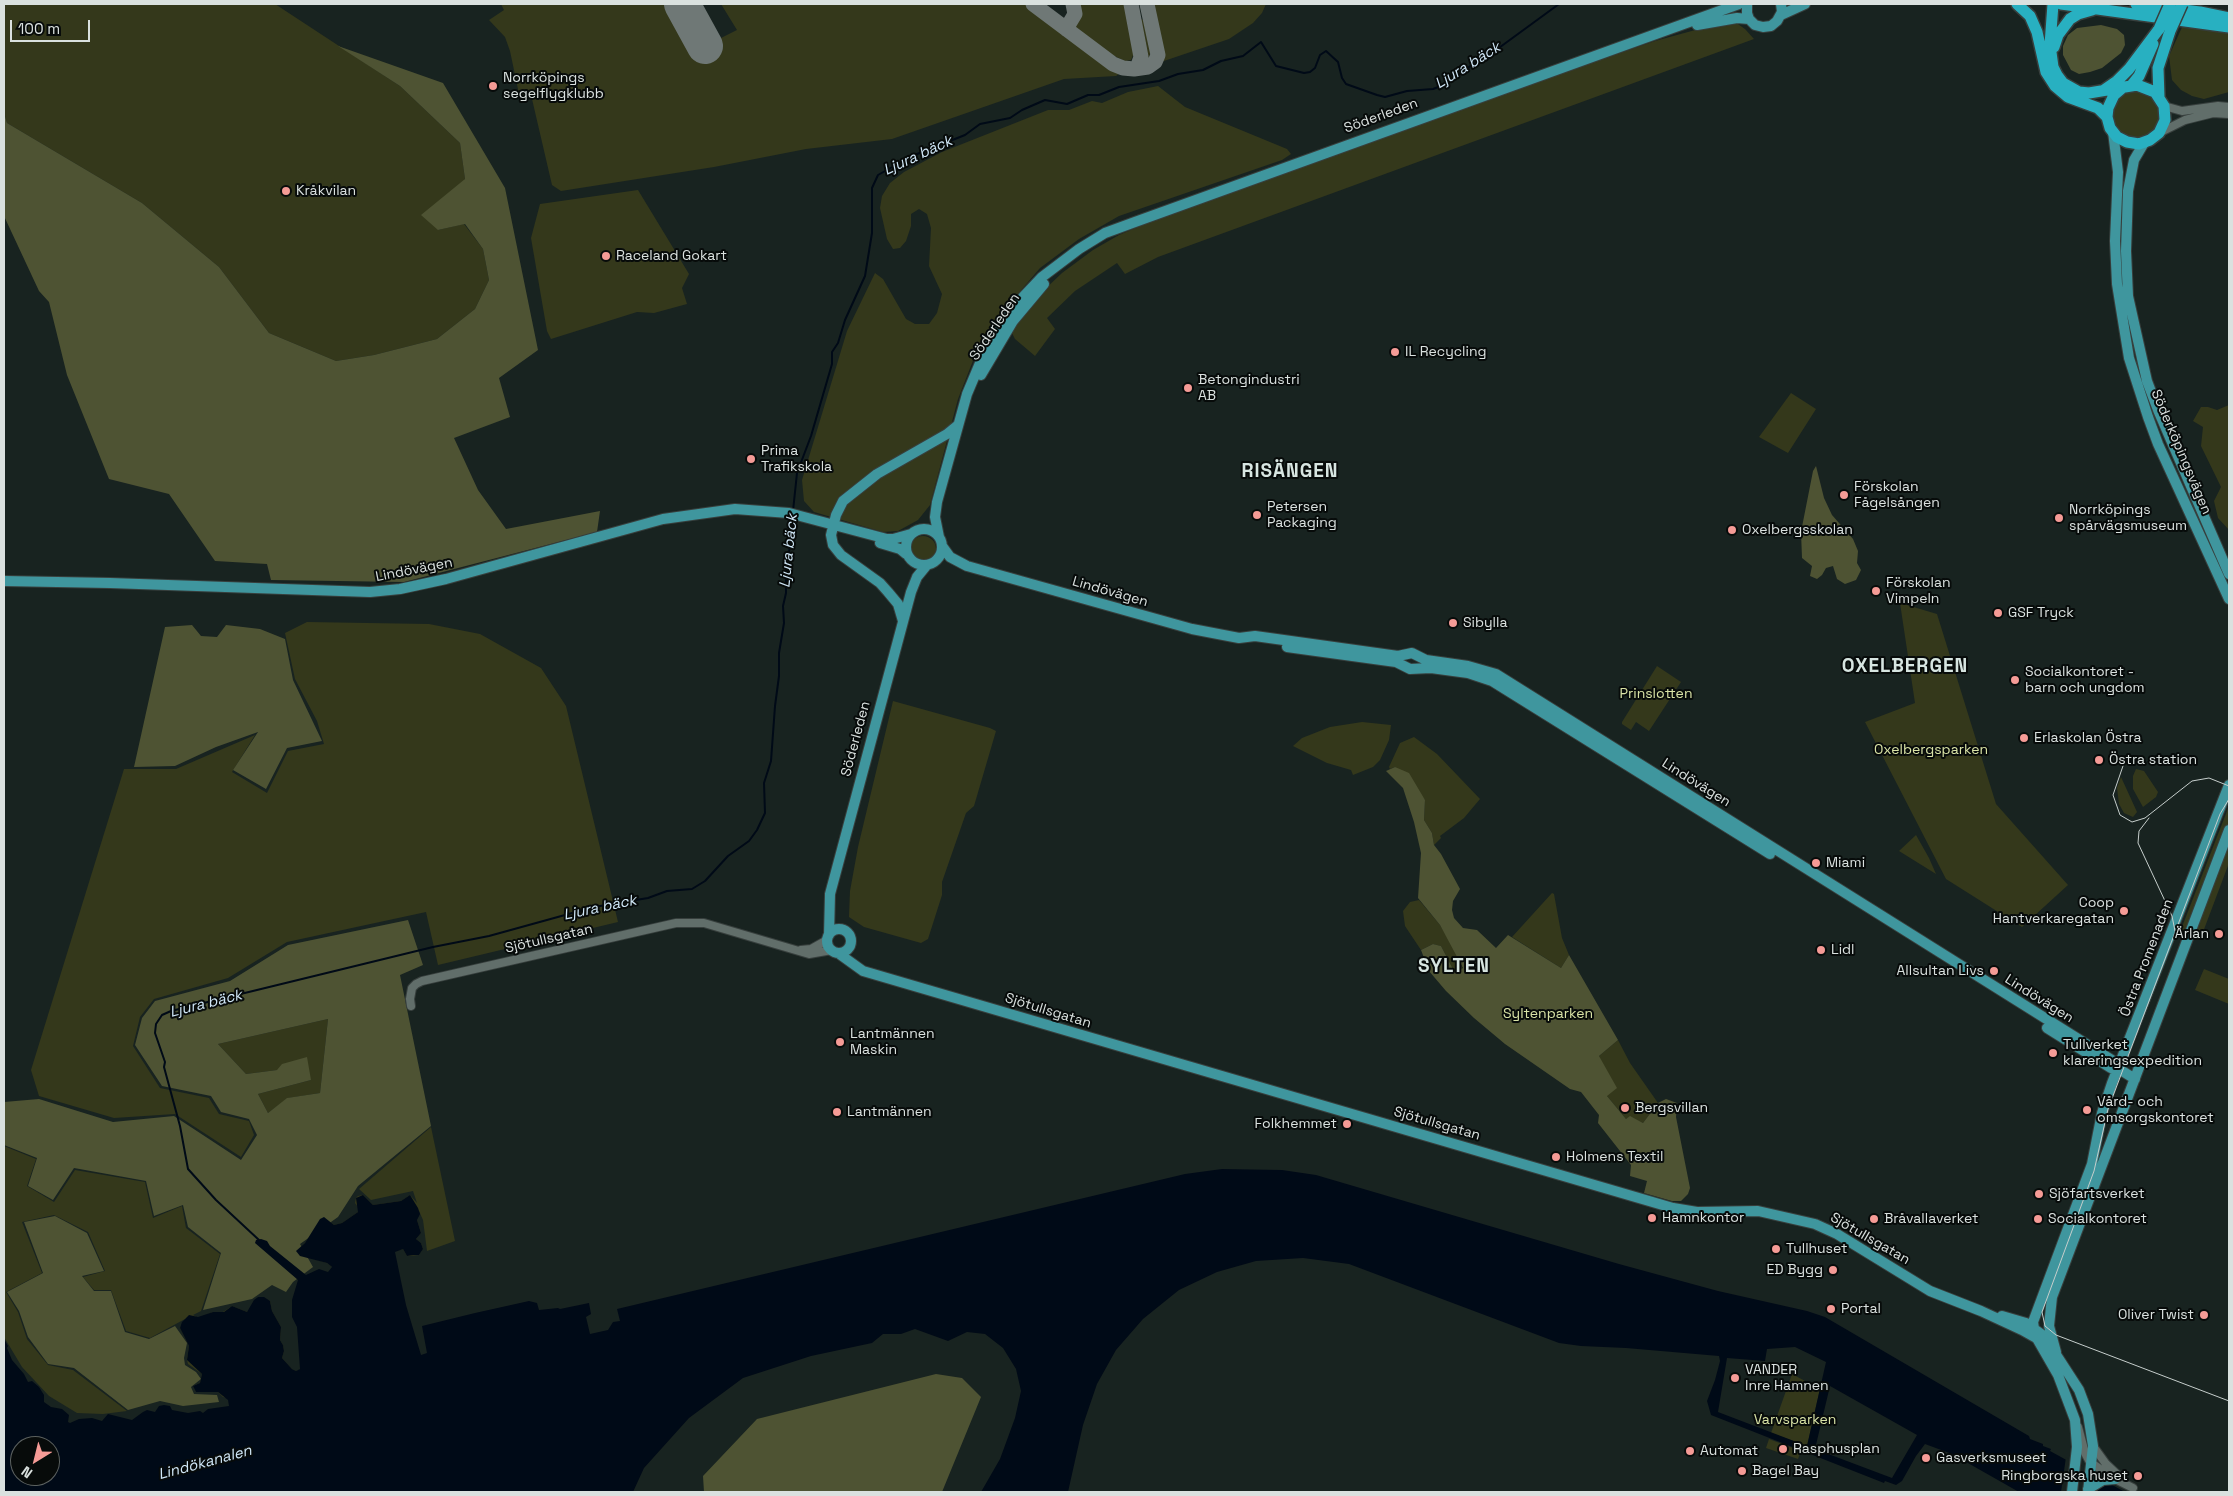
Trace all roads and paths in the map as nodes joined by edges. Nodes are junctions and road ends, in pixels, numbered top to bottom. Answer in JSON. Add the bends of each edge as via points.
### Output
{"nodes":[{"id":1,"x":1739,"y":4,"type":"edge"},
{"id":2,"x":1781,"y":4,"type":"edge"},
{"id":3,"x":1805,"y":4,"type":"edge"},
{"id":4,"x":2017,"y":4,"type":"edge"},
{"id":5,"x":2046,"y":4,"type":"edge"},
{"id":6,"x":2053,"y":4,"type":"edge"},
{"id":7,"x":2061,"y":4,"type":"edge"},
{"id":8,"x":2136,"y":4,"type":"edge"},
{"id":9,"x":2170,"y":4,"type":"edge"},
{"id":10,"x":2182,"y":4,"type":"edge"},
{"id":11,"x":2105,"y":10,"type":"junction"},
{"id":12,"x":1748,"y":12,"type":"edge"},
{"id":13,"x":1781,"y":15,"type":"junction"},
{"id":14,"x":2229,"y":18,"type":"edge"},
{"id":15,"x":2229,"y":26,"type":"edge"},
{"id":16,"x":2164,"y":30,"type":"junction"},
{"id":17,"x":1666,"y":31,"type":"junction"},
{"id":18,"x":2047,"y":59,"type":"junction"},
{"id":19,"x":2126,"y":88,"type":"junction"},
{"id":20,"x":2102,"y":92,"type":"junction"},
{"id":21,"x":2162,"y":101,"type":"junction"},
{"id":22,"x":2229,"y":107,"type":"edge"},
{"id":23,"x":2229,"y":114,"type":"edge"},
{"id":24,"x":2107,"y":118,"type":"junction"},
{"id":25,"x":2113,"y":132,"type":"junction"},
{"id":26,"x":2159,"y":133,"type":"junction"},
{"id":27,"x":2144,"y":143,"type":"junction"},
{"id":28,"x":1135,"y":222,"type":"junction"},
{"id":29,"x":958,"y":425,"type":"junction"},
{"id":30,"x":955,"y":437,"type":"junction"},
{"id":31,"x":937,"y":502,"type":"junction"},
{"id":32,"x":833,"y":527,"type":"junction"},
{"id":33,"x":913,"y":532,"type":"junction"},
{"id":34,"x":941,"y":542,"type":"junction"},
{"id":35,"x":908,"y":557,"type":"junction"},
{"id":36,"x":930,"y":564,"type":"junction"},
{"id":37,"x":967,"y":566,"type":"junction"},
{"id":38,"x":2229,"y":574,"type":"edge"},
{"id":39,"x":4,"y":575,"type":"edge"},
{"id":40,"x":4,"y":582,"type":"edge"},
{"id":41,"x":110,"y":583,"type":"junction"},
{"id":42,"x":911,"y":592,"type":"junction"},
{"id":43,"x":2229,"y":599,"type":"edge"},
{"id":44,"x":903,"y":622,"type":"junction"},
{"id":45,"x":2229,"y":785,"type":"edge"},
{"id":46,"x":2229,"y":830,"type":"edge"},
{"id":47,"x":830,"y":894,"type":"junction"},
{"id":48,"x":842,"y":930,"type":"junction"},
{"id":49,"x":828,"y":937,"type":"junction"},
{"id":50,"x":851,"y":942,"type":"junction"},
{"id":51,"x":800,"y":950,"type":"junction"},
{"id":52,"x":835,"y":952,"type":"junction"},
{"id":53,"x":874,"y":973,"type":"junction"},
{"id":54,"x":411,"y":1006,"type":"dead end"},
{"id":55,"x":2119,"y":1069,"type":"junction"},
{"id":56,"x":2135,"y":1078,"type":"junction"},
{"id":57,"x":1980,"y":1311,"type":"junction"},
{"id":58,"x":2033,"y":1327,"type":"junction"},
{"id":59,"x":2038,"y":1339,"type":"junction"},
{"id":60,"x":2056,"y":1352,"type":"junction"},
{"id":61,"x":2075,"y":1420,"type":"junction"},
{"id":62,"x":2093,"y":1446,"type":"junction"},
{"id":63,"x":2091,"y":1463,"type":"junction"},
{"id":64,"x":2106,"y":1464,"type":"junction"},
{"id":65,"x":2077,"y":1467,"type":"junction"},
{"id":66,"x":2110,"y":1479,"type":"junction"},
{"id":67,"x":2133,"y":1488,"type":"junction"},
{"id":68,"x":2088,"y":1490,"type":"edge"},
{"id":69,"x":2072,"y":1492,"type":"edge"},
{"id":70,"x":2142,"y":1492,"type":"edge"}],
"edges":[{"from":1,"to":17,"type":"main road","name":"Söderleden"},
{"from":2,"to":13,"type":"main road"},
{"from":3,"to":13,"type":"main road"},
{"from":4,"to":18,"type":"highway","via":[[2030,16]]},
{"from":5,"to":18,"type":"highway"},
{"from":6,"to":18,"type":"highway"},
{"from":7,"to":11,"type":"highway"},
{"from":8,"to":14,"type":"highway"},
{"from":9,"to":16,"type":"highway","bridge":true},
{"from":10,"to":16,"type":"highway","bridge":true},
{"from":11,"to":15,"type":"highway"},
{"from":11,"to":18,"type":"highway","via":[[2087,11],[2070,20],[2058,35]]},
{"from":12,"to":13,"type":"main road","via":[[1755,25],[1767,27],[1777,22]]},
{"from":12,"to":17,"type":"main road","name":"Söderleden","via":[[1728,14]]},
{"from":16,"to":19,"type":"highway","via":[[2144,67]]},
{"from":16,"to":20,"type":"highway","via":[[2129,69]]},
{"from":16,"to":21,"type":"highway","via":[[2159,60]]},
{"from":17,"to":28,"type":"main road","name":"Söderleden"},
{"from":18,"to":20,"type":"highway","via":[[2071,89]]},
{"from":18,"to":24,"type":"highway","via":[[2050,80],[2061,92],[2098,108]]},
{"from":19,"to":20,"type":"highway"},
{"from":19,"to":21,"type":"highway","via":[[2143,86]]},
{"from":19,"to":24,"type":"highway","via":[[2109,104]]},
{"from":21,"to":22,"type":"street","via":[[2182,111]]},
{"from":21,"to":26,"type":"highway","via":[[2165,120]]},
{"from":23,"to":26,"type":"street","via":[[2213,113],[2191,118]]},
{"from":24,"to":25,"type":"highway"},
{"from":25,"to":27,"type":"highway","via":[[2127,142]]},
{"from":25,"to":43,"type":"main road","name":"Söderköpingsvägen","via":[[2118,172],[2117,284],[2129,358],[2158,444]]},
{"from":26,"to":27,"type":"highway"},
{"from":27,"to":38,"type":"main road","name":"Söderköpingsvägen","via":[[2134,160],[2128,191],[2128,296],[2147,381]]},
{"from":28,"to":29,"type":"main road","name":"Söderleden","via":[[1105,233],[1079,249],[1042,277],[1023,297],[983,356]]},
{"from":28,"to":30,"type":"main road","name":"Söderleden","via":[[1071,261],[1025,306],[981,375]]},
{"from":29,"to":30,"type":"main road","name":"Söderleden"},
{"from":29,"to":32,"type":"main road","via":[[852,493],[839,508]]},
{"from":30,"to":31,"type":"main road","name":"Söderleden"},
{"from":31,"to":33,"type":"main road","name":"Söderleden","via":[[929,519]]},
{"from":31,"to":34,"type":"main road","name":"Söderleden","via":[[935,517]]},
{"from":32,"to":33,"type":"main road","name":"Lindövägen","via":[[887,539]]},
{"from":32,"to":35,"type":"main road","name":"Lindövägen","via":[[894,547]]},
{"from":32,"to":41,"type":"main road","name":"Lindövägen","via":[[792,517],[714,512],[664,519],[446,579],[370,592]]},
{"from":32,"to":44,"type":"main road","via":[[833,545],[884,588],[898,604]]},
{"from":33,"to":34,"type":"main road","via":[[929,530]]},
{"from":33,"to":35,"type":"main road","via":[[906,544]]},
{"from":34,"to":36,"type":"main road","via":[[942,553]]},
{"from":34,"to":37,"type":"main road","name":"Lindövägen","via":[[950,557]]},
{"from":35,"to":36,"type":"main road","via":[[918,565]]},
{"from":35,"to":42,"type":"main road","name":"Söderleden","via":[[913,574]]},
{"from":36,"to":37,"type":"main road","name":"Lindövägen"},
{"from":36,"to":42,"type":"main road","name":"Söderleden","via":[[917,577]]},
{"from":37,"to":55,"type":"main road","name":"Lindövägen","via":[[1173,625],[1271,645],[1406,661],[1410,669],[1419,663],[1468,666],[1496,674],[2115,1062]]},
{"from":39,"to":41,"type":"main road","name":"Lindövägen"},
{"from":40,"to":41,"type":"main road","name":"Lindövägen"},
{"from":42,"to":44,"type":"main road","name":"Söderleden"},
{"from":44,"to":47,"type":"main road","name":"Söderleden"},
{"from":45,"to":55,"type":"main road","name":"Östra Promenaden"},
{"from":46,"to":56,"type":"main road"},
{"from":47,"to":48,"type":"main road","name":"Söderleden","via":[[832,909]]},
{"from":47,"to":49,"type":"main road","name":"Söderleden"},
{"from":48,"to":49,"type":"main road","via":[[834,930]]},
{"from":48,"to":50,"type":"main road","via":[[849,934]]},
{"from":49,"to":51,"type":"street","via":[[811,949]]},
{"from":49,"to":52,"type":"main road"},
{"from":50,"to":52,"type":"main road","via":[[848,949]]},
{"from":50,"to":53,"type":"main road","name":"Sjötullsgatan","via":[[857,961]]},
{"from":51,"to":52,"type":"street","name":"Sjötullsgatan","via":[[809,954]]},
{"from":51,"to":54,"type":"street","name":"Sjötullsgatan","via":[[704,924],[676,923],[422,981],[412,988]]},
{"from":52,"to":53,"type":"main road","name":"Sjötullsgatan","via":[[863,971]]},
{"from":53,"to":57,"type":"main road","name":"Sjötullsgatan","via":[[1673,1208],[1697,1212],[1758,1211],[1815,1224],[1930,1291]]},
{"from":55,"to":56,"type":"main road","name":"Lindövägen"},
{"from":55,"to":58,"type":"main road","name":"Östra Promenaden","via":[[2102,1113],[2092,1164],[2039,1303]]},
{"from":56,"to":60,"type":"main road","via":[[2052,1297],[2049,1326]]},
{"from":57,"to":58,"type":"main road","name":"Sjötullsgatan"},
{"from":57,"to":59,"type":"main road","name":"Sjötullsgatan"},
{"from":58,"to":59,"type":"main road"},
{"from":58,"to":60,"type":"main road","name":"Sjötullsgatan"},
{"from":59,"to":61,"type":"main road","via":[[2058,1375]]},
{"from":60,"to":62,"type":"main road","name":"Sjötullsgatan","via":[[2082,1397]]},
{"from":61,"to":63,"type":"street"},
{"from":61,"to":65,"type":"main road"},
{"from":62,"to":63,"type":"main road","name":"Sjötullsgatan"},
{"from":62,"to":64,"type":"street"},
{"from":63,"to":64,"type":"street"},
{"from":63,"to":65,"type":"street"},
{"from":63,"to":66,"type":"street"},
{"from":63,"to":68,"type":"main road","name":"Sjötullsgatan"},
{"from":64,"to":67,"type":"street"},
{"from":65,"to":69,"type":"main road"},
{"from":66,"to":67,"type":"street"},
{"from":66,"to":68,"type":"main road"},
{"from":67,"to":70,"type":"street"}]}
